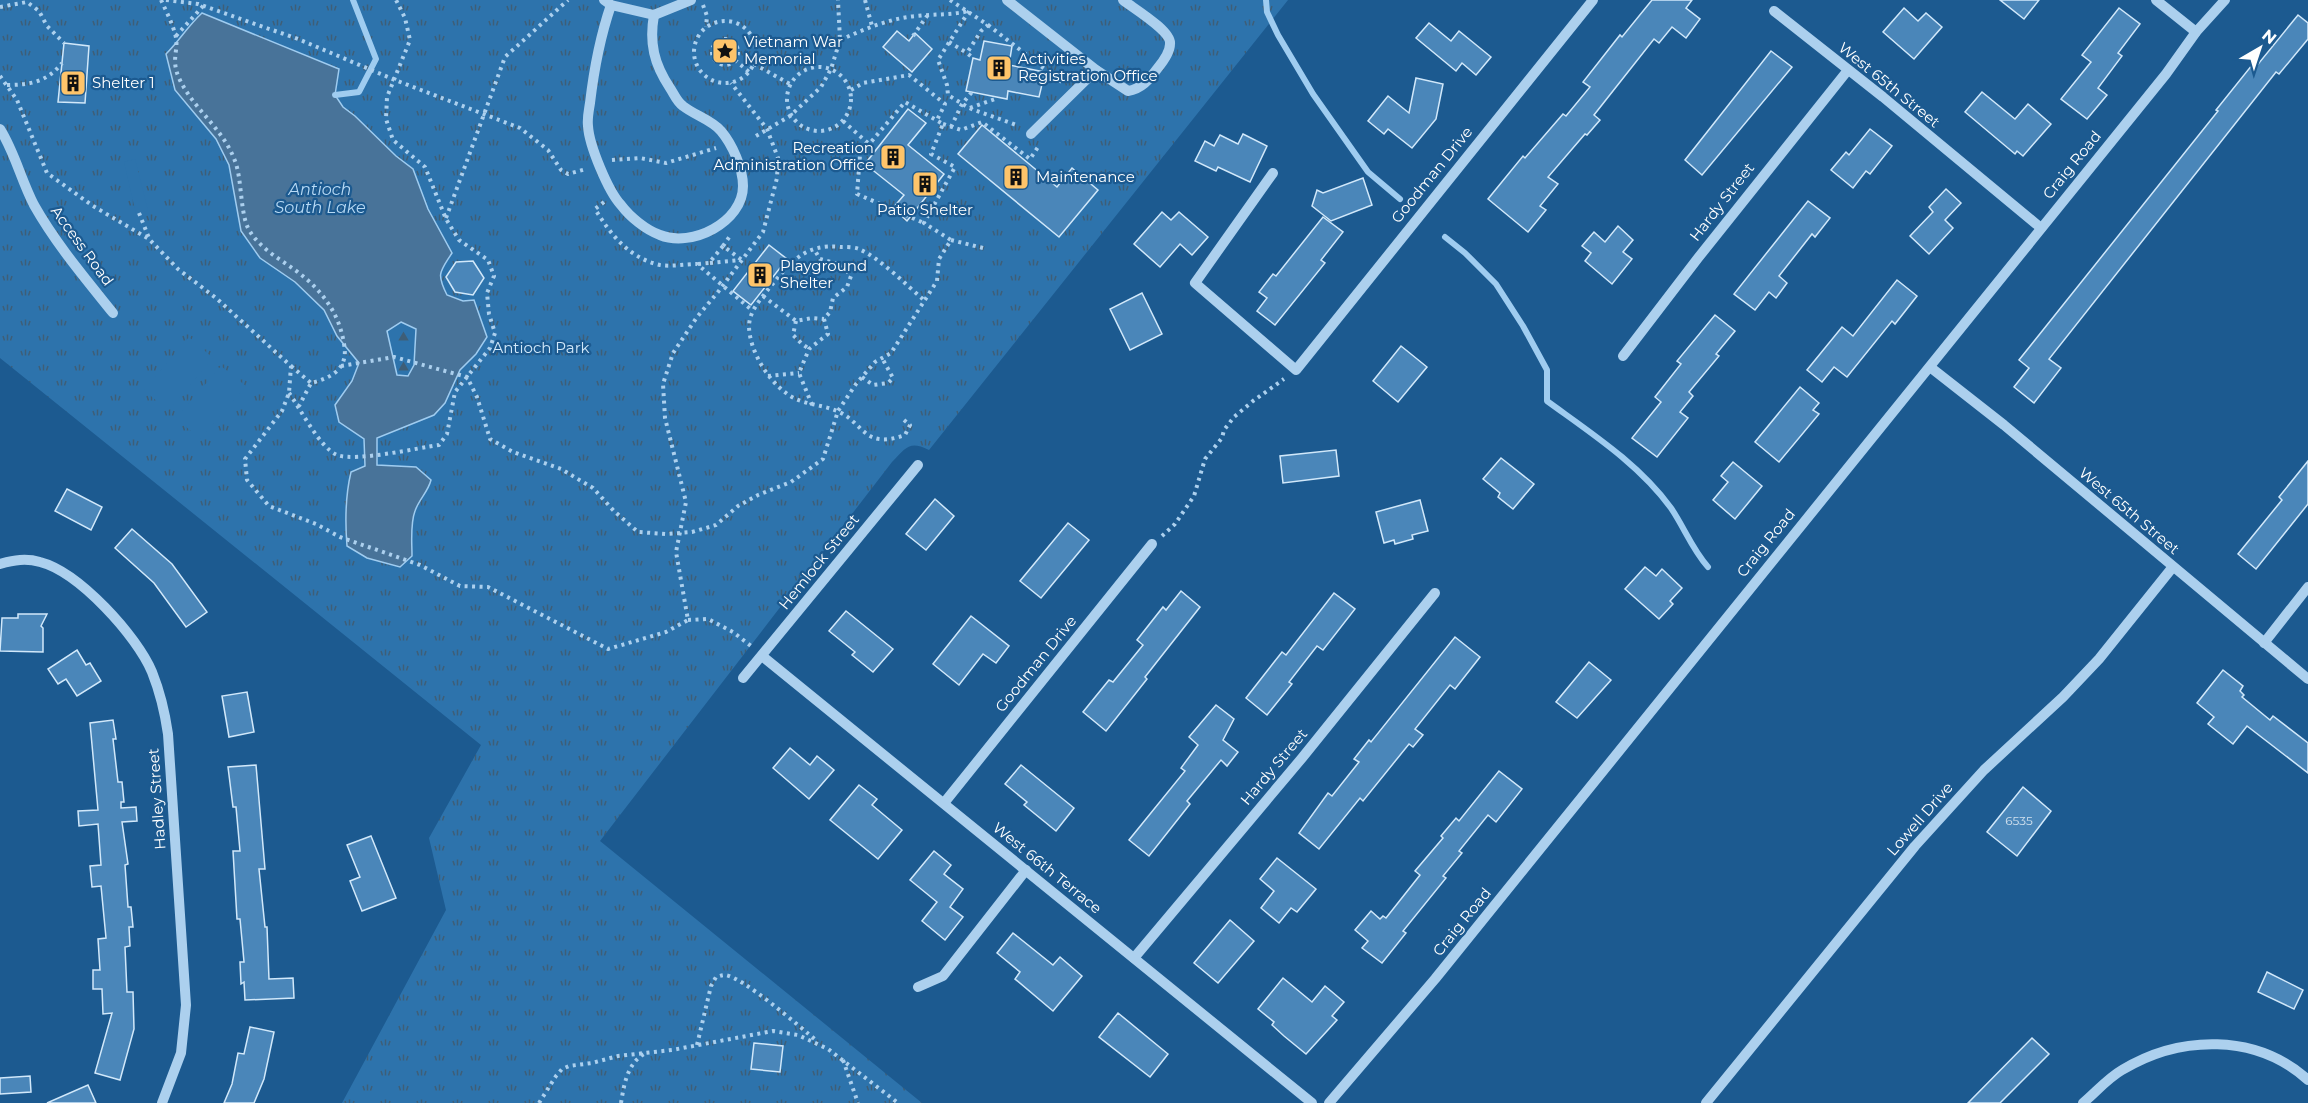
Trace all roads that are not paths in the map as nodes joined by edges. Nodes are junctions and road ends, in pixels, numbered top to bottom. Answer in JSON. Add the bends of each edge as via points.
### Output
{"nodes":[{"id":1,"x":691,"y":0,"type":"edge"},
{"id":2,"x":1007,"y":0,"type":"edge"},
{"id":3,"x":1123,"y":0,"type":"edge"},
{"id":4,"x":1593,"y":0,"type":"edge"},
{"id":5,"x":2156,"y":0,"type":"edge"},
{"id":6,"x":2225,"y":0,"type":"edge"},
{"id":7,"x":607,"y":2,"type":"edge"},
{"id":8,"x":1774,"y":11,"type":"dead end"},
{"id":9,"x":654,"y":15,"type":"junction"},
{"id":10,"x":2196,"y":32,"type":"junction"},
{"id":11,"x":1096,"y":69,"type":"junction"},
{"id":12,"x":1848,"y":70,"type":"junction"},
{"id":13,"x":0,"y":129,"type":"edge"},
{"id":14,"x":1030,"y":134,"type":"dead end"},
{"id":15,"x":1273,"y":173,"type":"dead end"},
{"id":16,"x":2041,"y":228,"type":"junction"},
{"id":17,"x":113,"y":313,"type":"dead end"},
{"id":18,"x":1623,"y":356,"type":"dead end"},
{"id":19,"x":1930,"y":367,"type":"junction"},
{"id":20,"x":918,"y":465,"type":"dead end"},
{"id":21,"x":1152,"y":544,"type":"road end"},
{"id":22,"x":0,"y":564,"type":"edge"},
{"id":23,"x":2172,"y":568,"type":"junction"},
{"id":24,"x":2308,"y":587,"type":"edge"},
{"id":25,"x":1435,"y":592,"type":"dead end"},
{"id":26,"x":2264,"y":643,"type":"junction"},
{"id":27,"x":762,"y":656,"type":"junction"},
{"id":28,"x":744,"y":678,"type":"dead end"},
{"id":29,"x":2308,"y":679,"type":"edge"},
{"id":30,"x":944,"y":803,"type":"junction"},
{"id":31,"x":1026,"y":870,"type":"junction"},
{"id":32,"x":1134,"y":958,"type":"junction"},
{"id":33,"x":918,"y":987,"type":"dead end"},
{"id":34,"x":2308,"y":1080,"type":"edge"},
{"id":35,"x":162,"y":1103,"type":"edge"},
{"id":36,"x":1312,"y":1103,"type":"edge"},
{"id":37,"x":1329,"y":1103,"type":"edge"},
{"id":38,"x":1706,"y":1103,"type":"edge"},
{"id":39,"x":2083,"y":1103,"type":"edge"}],
"edges":[{"from":1,"to":9,"type":"street"},
{"from":2,"to":11,"type":"street"},
{"from":3,"to":11,"type":"street","via":[[1162,29],[1170,44],[1151,77],[1135,89],[1123,89]]},
{"from":4,"to":15,"type":"street","name":"Goodman Drive","via":[[1296,370],[1196,283]]},
{"from":5,"to":10,"type":"street"},
{"from":6,"to":10,"type":"street","name":"Craig Road"},
{"from":7,"to":9,"type":"street"},
{"from":7,"to":9,"type":"street","via":[[588,126],[602,172],[620,205],[639,223],[661,236],[682,239],[720,225],[736,209],[743,187],[738,162],[720,130],[681,105],[659,72],[651,44]]},
{"from":8,"to":12,"type":"street","name":"West 65th Street"},
{"from":10,"to":16,"type":"street","name":"Craig Road"},
{"from":11,"to":14,"type":"street"},
{"from":12,"to":16,"type":"street","name":"West 65th Street"},
{"from":12,"to":18,"type":"street","name":"Hardy Street"},
{"from":13,"to":17,"type":"street","name":"Access Road","via":[[25,188],[50,233]]},
{"from":16,"to":19,"type":"street","name":"Craig Road"},
{"from":19,"to":23,"type":"street","name":"West 65th Street"},
{"from":19,"to":37,"type":"street","name":"Craig Road","via":[[1435,978]]},
{"from":20,"to":27,"type":"street","name":"Hemlock Street"},
{"from":21,"to":30,"type":"street","name":"Goodman Drive"},
{"from":22,"to":35,"type":"street","name":"Hadley Street","via":[[19,559],[42,562],[66,574],[96,598],[140,650],[164,709],[186,1005],[181,1053]]},
{"from":23,"to":26,"type":"street","name":"West 65th Street"},
{"from":23,"to":38,"type":"street","name":"Lowell Drive","via":[[2091,667],[1990,764],[1915,846]]},
{"from":24,"to":26,"type":"street"},
{"from":25,"to":32,"type":"street","name":"Hardy Street"},
{"from":26,"to":29,"type":"street","name":"West 65th Street"},
{"from":27,"to":28,"type":"street","name":"Hemlock Street"},
{"from":27,"to":30,"type":"street","name":"West 66th Terrace"},
{"from":30,"to":31,"type":"street","name":"West 66th Terrace"},
{"from":31,"to":32,"type":"street","name":"West 66th Terrace"},
{"from":31,"to":33,"type":"street","via":[[943,976]]},
{"from":32,"to":36,"type":"street","name":"West 66th Terrace"},
{"from":34,"to":39,"type":"street","via":[[2295,1068],[2256,1050],[2217,1043],[2190,1045],[2158,1052],[2121,1070]]}]}
